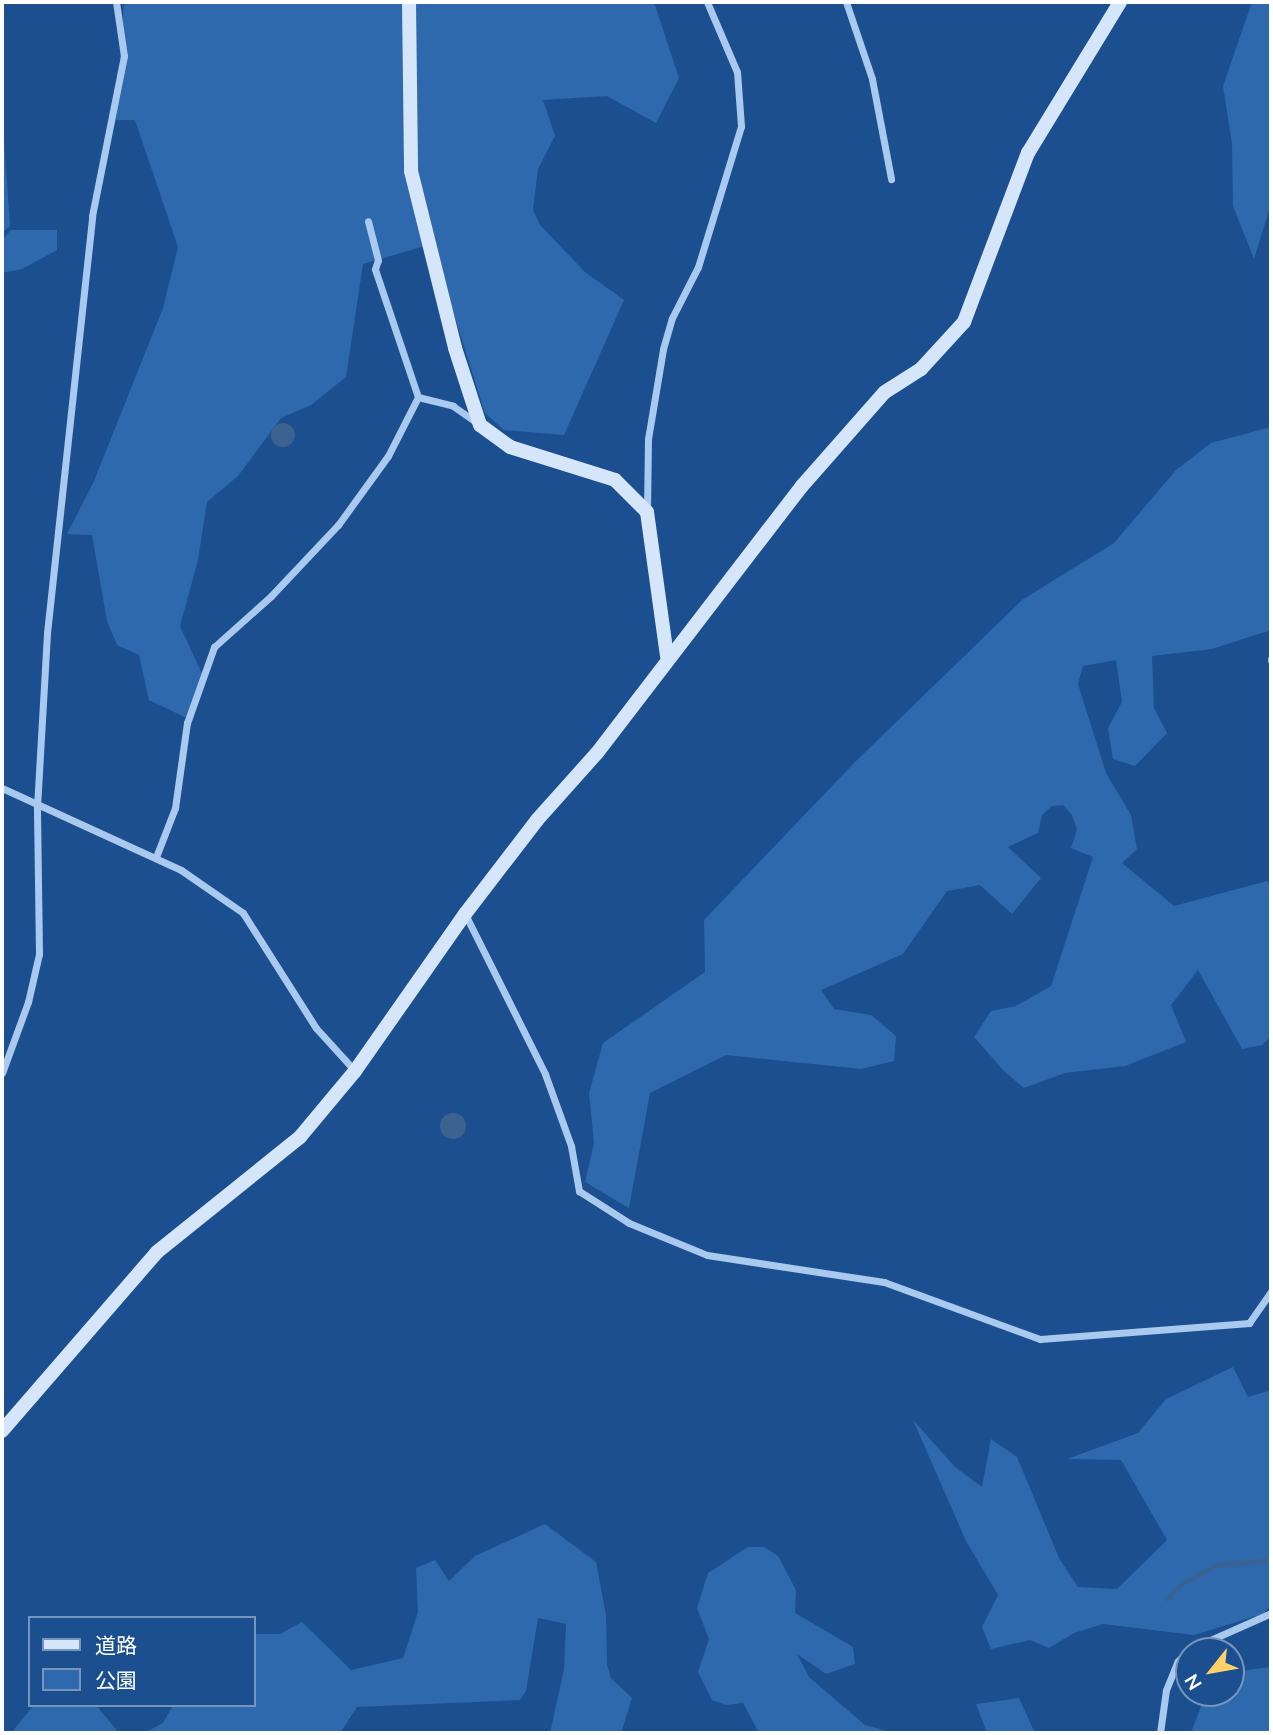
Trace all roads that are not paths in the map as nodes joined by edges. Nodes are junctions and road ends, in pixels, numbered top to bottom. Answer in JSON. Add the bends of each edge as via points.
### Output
{"nodes":[{"id":1,"x":409,"y":2,"type":"edge"},
{"id":2,"x":706,"y":2,"type":"edge"},
{"id":3,"x":846,"y":2,"type":"edge"},
{"id":4,"x":1120,"y":2,"type":"edge"},
{"id":5,"x":118,"y":3,"type":"edge"},
{"id":6,"x":891,"y":179,"type":"dead end"},
{"id":7,"x":368,"y":221,"type":"dead end"},
{"id":8,"x":418,"y":397,"type":"junction"},
{"id":9,"x":480,"y":425,"type":"junction"},
{"id":10,"x":647,"y":512,"type":"junction"},
{"id":11,"x":667,"y":657,"type":"junction"},
{"id":12,"x":2,"y":788,"type":"edge"},
{"id":13,"x":37,"y":807,"type":"junction"},
{"id":14,"x":156,"y":857,"type":"junction"},
{"id":15,"x":465,"y":914,"type":"junction"},
{"id":16,"x":355,"y":1071,"type":"junction"},
{"id":17,"x":2,"y":1073,"type":"edge"},
{"id":18,"x":1271,"y":1291,"type":"edge"},
{"id":19,"x":2,"y":1431,"type":"edge"},
{"id":20,"x":1271,"y":1613,"type":"edge"},
{"id":21,"x":1160,"y":1733,"type":"edge"}],
"edges":[{"from":1,"to":9,"type":"street","via":[[411,170],[455,348]]},
{"from":2,"to":10,"type":"street","via":[[737,72],[741,126],[698,267],[672,318],[663,349],[648,439]]},
{"from":3,"to":6,"type":"street","via":[[872,79]]},
{"from":4,"to":11,"type":"street","via":[[1028,153],[964,322],[921,369],[885,393],[842,438]]},
{"from":5,"to":13,"type":"street","via":[[124,57],[92,216],[48,620]]},
{"from":7,"to":8,"type":"street","via":[[376,269]]},
{"from":8,"to":9,"type":"street","via":[[453,407]]},
{"from":8,"to":14,"type":"street","via":[[388,456],[338,525],[271,596],[214,647],[187,723],[175,808]]},
{"from":9,"to":10,"type":"street","via":[[510,447],[615,480]]},
{"from":10,"to":11,"type":"street"},
{"from":11,"to":15,"type":"street","via":[[597,752]]},
{"from":12,"to":13,"type":"street"},
{"from":13,"to":14,"type":"street"},
{"from":13,"to":17,"type":"street","via":[[39,954],[28,1002]]},
{"from":14,"to":16,"type":"street","via":[[203,881],[243,913],[316,1028]]},
{"from":15,"to":16,"type":"street"},
{"from":15,"to":18,"type":"street","via":[[545,1074],[571,1146],[579,1191],[629,1223],[707,1255],[884,1282],[1040,1339],[1249,1322]]},
{"from":16,"to":19,"type":"street","via":[[300,1137],[157,1252]]},
{"from":20,"to":21,"type":"street","via":[[1188,1650],[1166,1690]]}]}
